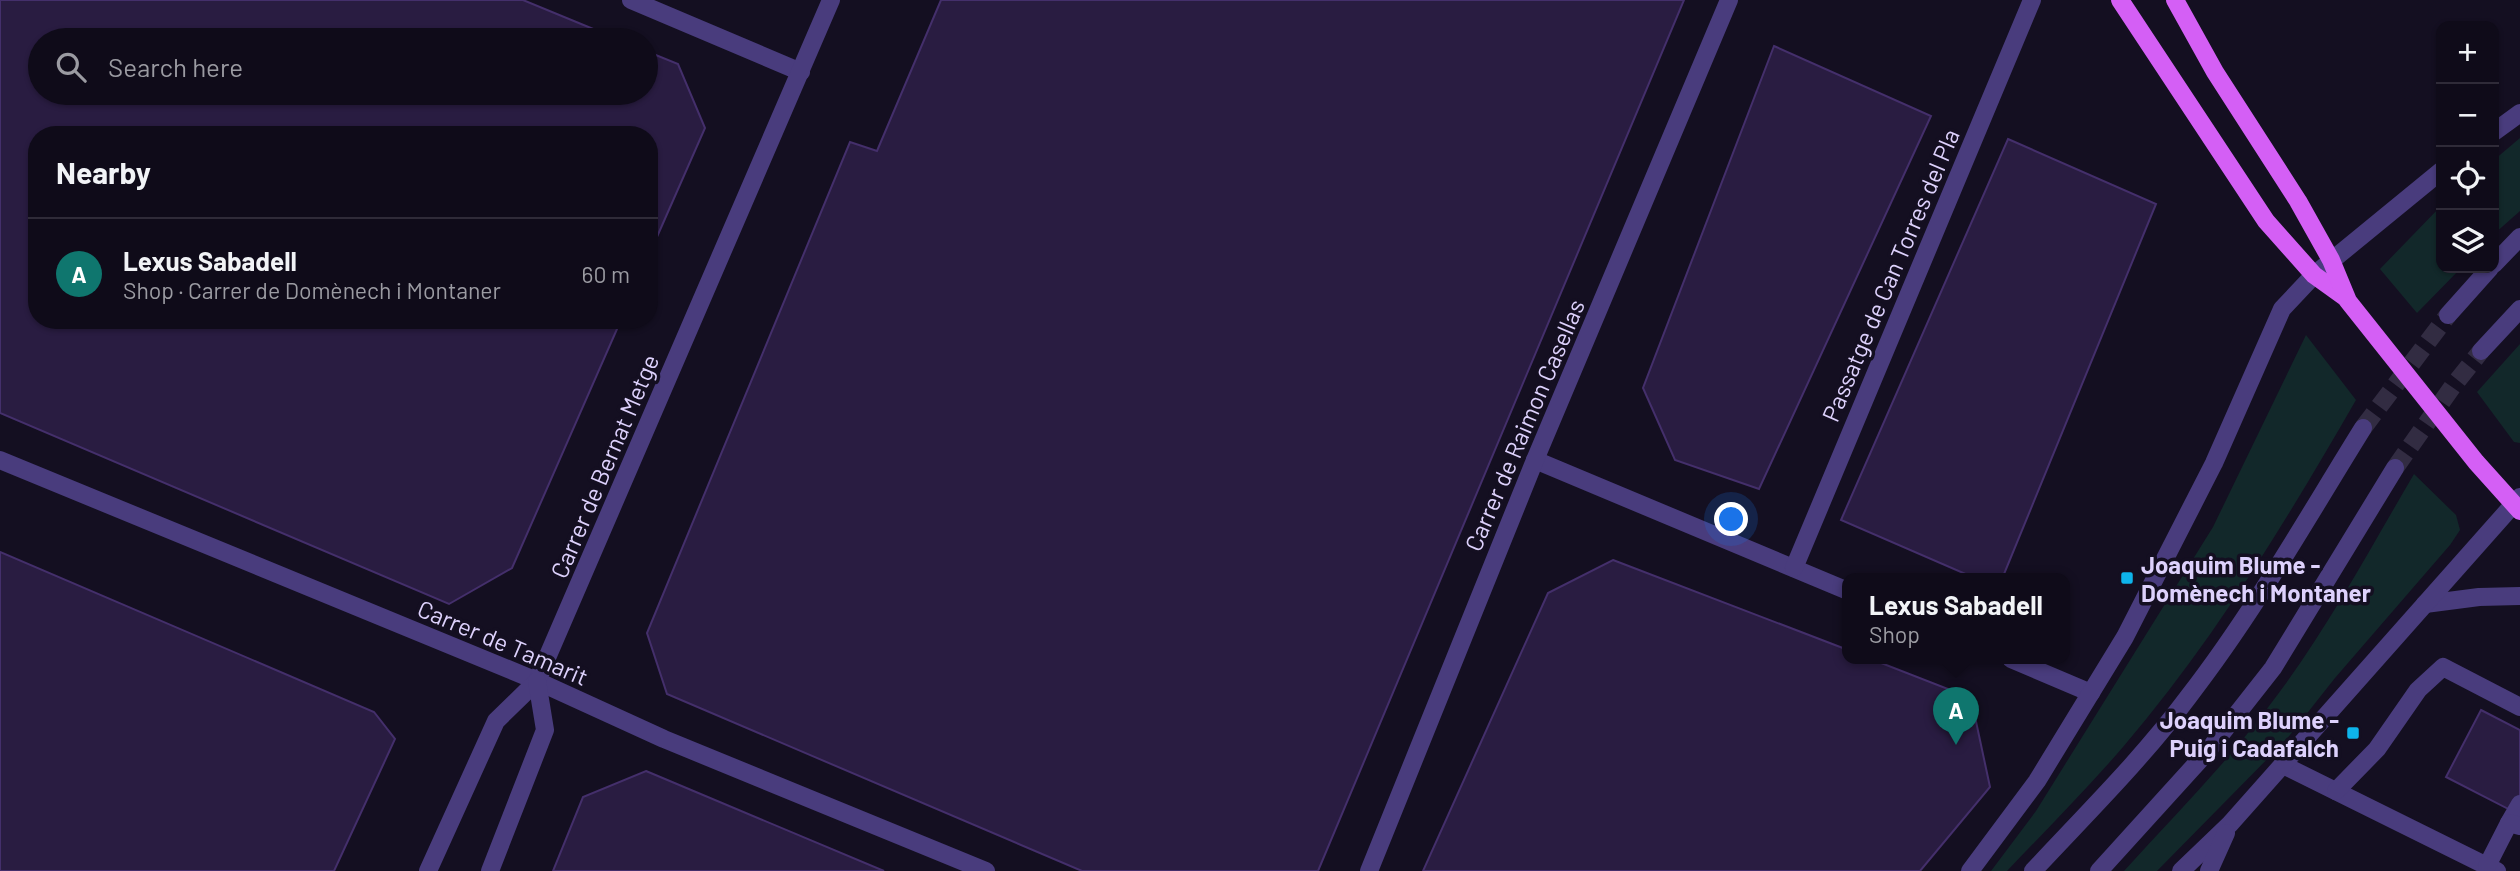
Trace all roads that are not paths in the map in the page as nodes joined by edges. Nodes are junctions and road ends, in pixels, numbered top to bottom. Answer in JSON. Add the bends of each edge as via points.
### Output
{"nodes":[{"id":1,"x":631,"y":0,"type":"edge"},
{"id":2,"x":831,"y":0,"type":"edge"},
{"id":3,"x":1729,"y":0,"type":"edge"},
{"id":4,"x":2032,"y":0,"type":"edge"},
{"id":5,"x":2120,"y":0,"type":"edge"},
{"id":6,"x":2176,"y":2,"type":"edge"},
{"id":7,"x":801,"y":72,"type":"junction"},
{"id":8,"x":2520,"y":113,"type":"edge"},
{"id":9,"x":2499,"y":128,"type":"edge"},
{"id":10,"x":2436,"y":175,"type":"edge"},
{"id":11,"x":2520,"y":237,"type":"edge"},
{"id":12,"x":2499,"y":259,"type":"edge"},
{"id":13,"x":2331,"y":260,"type":"junction"},
{"id":14,"x":2486,"y":273,"type":"edge"},
{"id":15,"x":2314,"y":275,"type":"junction"},
{"id":16,"x":2348,"y":301,"type":"junction"},
{"id":17,"x":2520,"y":309,"type":"edge"},
{"id":18,"x":2448,"y":315,"type":"tunnel mouth"},
{"id":19,"x":2482,"y":351,"type":"tunnel mouth"},
{"id":20,"x":2363,"y":428,"type":"tunnel mouth"},
{"id":21,"x":0,"y":460,"type":"edge"},
{"id":22,"x":1535,"y":460,"type":"junction"},
{"id":23,"x":2395,"y":468,"type":"tunnel mouth"},
{"id":24,"x":2518,"y":504,"type":"edge"},
{"id":25,"x":1794,"y":568,"type":"junction"},
{"id":26,"x":1842,"y":589,"type":"edge"},
{"id":27,"x":2520,"y":596,"type":"edge"},
{"id":28,"x":2425,"y":604,"type":"junction"},
{"id":29,"x":2023,"y":664,"type":"edge"},
{"id":30,"x":537,"y":681,"type":"junction"},
{"id":31,"x":2091,"y":693,"type":"junction"},
{"id":32,"x":2520,"y":707,"type":"edge"},
{"id":33,"x":2283,"y":765,"type":"junction"},
{"id":34,"x":2336,"y":791,"type":"junction"},
{"id":35,"x":2520,"y":804,"type":"edge"},
{"id":36,"x":2230,"y":824,"type":"junction"},
{"id":37,"x":2515,"y":825,"type":"edge"},
{"id":38,"x":2492,"y":868,"type":"edge"},
{"id":39,"x":428,"y":871,"type":"edge"},
{"id":40,"x":490,"y":871,"type":"edge"},
{"id":41,"x":986,"y":871,"type":"edge"},
{"id":42,"x":1369,"y":871,"type":"edge"},
{"id":43,"x":1970,"y":871,"type":"edge"},
{"id":44,"x":2033,"y":871,"type":"edge"},
{"id":45,"x":2099,"y":871,"type":"edge"},
{"id":46,"x":2182,"y":871,"type":"edge"},
{"id":47,"x":2209,"y":871,"type":"edge"}],
"edges":[{"from":1,"to":7,"type":"street"},
{"from":2,"to":7,"type":"street","name":"Carrer de Bernat Metge"},
{"from":3,"to":22,"type":"street","name":"Carrer de Raimon Casellas"},
{"from":4,"to":25,"type":"street","name":"Passatge de Can Torres del Pla"},
{"from":5,"to":15,"type":"main road","via":[[2255,206]]},
{"from":6,"to":13,"type":"main road"},
{"from":7,"to":30,"type":"street","name":"Carrer de Bernat Metge"},
{"from":8,"to":9,"type":"street"},
{"from":10,"to":13,"type":"street"},
{"from":11,"to":12,"type":"street"},
{"from":13,"to":15,"type":"street"},
{"from":13,"to":16,"type":"main road"},
{"from":14,"to":18,"type":"street"},
{"from":15,"to":16,"type":"main road"},
{"from":15,"to":31,"type":"street","via":[[2282,309],[2214,463],[2125,637]]},
{"from":16,"to":24,"type":"main road","via":[[2476,462]]},
{"from":17,"to":19,"type":"street"},
{"from":20,"to":44,"type":"street","via":[[2244,620],[2190,696],[2147,750]]},
{"from":21,"to":30,"type":"street","name":"Carrer de Tamarit"},
{"from":22,"to":25,"type":"street"},
{"from":22,"to":42,"type":"street","name":"Carrer de Raimon Casellas"},
{"from":23,"to":45,"type":"street","via":[[2273,668],[2207,752]]},
{"from":24,"to":28,"type":"street"},
{"from":25,"to":26,"type":"street"},
{"from":27,"to":28,"type":"street"},
{"from":28,"to":33,"type":"street"},
{"from":29,"to":31,"type":"street"},
{"from":30,"to":39,"type":"street","name":"Carrer de Bernat Metge","via":[[496,721]]},
{"from":30,"to":40,"type":"street","via":[[545,730]]},
{"from":30,"to":41,"type":"street","name":"Carrer de Tamarit","via":[[664,739]]},
{"from":31,"to":43,"type":"street","via":[[2037,781]]},
{"from":32,"to":34,"type":"street","via":[[2443,667],[2418,690],[2377,749]]},
{"from":33,"to":34,"type":"street"},
{"from":33,"to":36,"type":"street"},
{"from":34,"to":38,"type":"street"},
{"from":35,"to":37,"type":"street"},
{"from":36,"to":46,"type":"street"},
{"from":36,"to":47,"type":"street"},
{"from":37,"to":38,"type":"street"}]}
